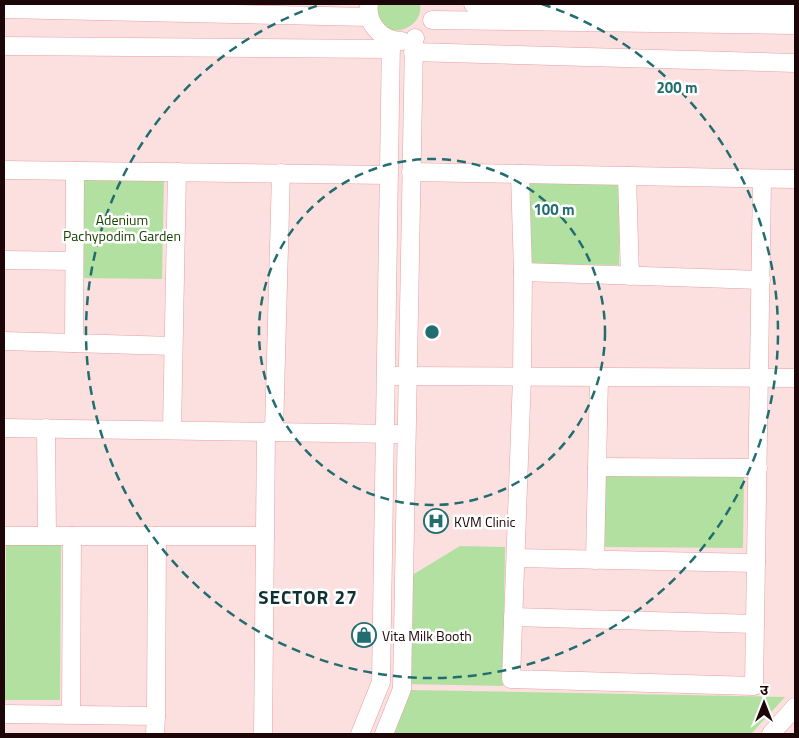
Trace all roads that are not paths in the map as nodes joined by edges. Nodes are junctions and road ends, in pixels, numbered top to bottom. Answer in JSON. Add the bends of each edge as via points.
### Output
{"nodes":[{"id":1,"x":473,"y":4,"type":"edge"},
{"id":2,"x":4,"y":9,"type":"edge"},
{"id":3,"x":795,"y":9,"type":"edge"},
{"id":4,"x":369,"y":10,"type":"edge"},
{"id":5,"x":432,"y":12,"type":"edge"},
{"id":6,"x":795,"y":25,"type":"edge"},
{"id":7,"x":391,"y":44,"type":"junction"},
{"id":8,"x":414,"y":45,"type":"junction"},
{"id":9,"x":4,"y":46,"type":"edge"},
{"id":10,"x":795,"y":63,"type":"edge"},
{"id":11,"x":4,"y":170,"type":"edge"},
{"id":12,"x":75,"y":171,"type":"junction"},
{"id":13,"x":177,"y":172,"type":"junction"},
{"id":14,"x":411,"y":172,"type":"junction"},
{"id":15,"x":281,"y":173,"type":"junction"},
{"id":16,"x":520,"y":174,"type":"junction"},
{"id":17,"x":389,"y":175,"type":"junction"},
{"id":18,"x":627,"y":176,"type":"junction"},
{"id":19,"x":762,"y":179,"type":"junction"},
{"id":20,"x":795,"y":179,"type":"edge"},
{"id":21,"x":4,"y":260,"type":"edge"},
{"id":22,"x":74,"y":261,"type":"junction"},
{"id":23,"x":523,"y":272,"type":"junction"},
{"id":24,"x":630,"y":276,"type":"junction"},
{"id":25,"x":761,"y":280,"type":"junction"},
{"id":26,"x":4,"y":341,"type":"edge"},
{"id":27,"x":74,"y":343,"type":"junction"},
{"id":28,"x":173,"y":346,"type":"junction"},
{"id":29,"x":386,"y":376,"type":"junction"},
{"id":30,"x":408,"y":376,"type":"junction"},
{"id":31,"x":522,"y":377,"type":"junction"},
{"id":32,"x":598,"y":377,"type":"junction"},
{"id":33,"x":759,"y":378,"type":"junction"},
{"id":34,"x":795,"y":378,"type":"edge"},
{"id":35,"x":4,"y":428,"type":"edge"},
{"id":36,"x":46,"y":428,"type":"junction"},
{"id":37,"x":172,"y":430,"type":"junction"},
{"id":38,"x":270,"y":432,"type":"junction"},
{"id":39,"x":385,"y":433,"type":"junction"},
{"id":40,"x":407,"y":434,"type":"junction"},
{"id":41,"x":597,"y":467,"type":"junction"},
{"id":42,"x":758,"y":468,"type":"junction"},
{"id":43,"x":4,"y":536,"type":"edge"},
{"id":44,"x":47,"y":536,"type":"junction"},
{"id":45,"x":72,"y":536,"type":"junction"},
{"id":46,"x":157,"y":536,"type":"junction"},
{"id":47,"x":265,"y":536,"type":"junction"},
{"id":48,"x":516,"y":558,"type":"junction"},
{"id":49,"x":595,"y":560,"type":"junction"},
{"id":50,"x":756,"y":563,"type":"junction"},
{"id":51,"x":513,"y":617,"type":"junction"},
{"id":52,"x":756,"y":624,"type":"junction"},
{"id":53,"x":4,"y":714,"type":"edge"},
{"id":54,"x":72,"y":714,"type":"junction"},
{"id":55,"x":792,"y":715,"type":"edge"},
{"id":56,"x":156,"y":716,"type":"junction"},
{"id":57,"x":155,"y":734,"type":"edge"},
{"id":58,"x":263,"y":734,"type":"edge"},
{"id":59,"x":360,"y":734,"type":"edge"},
{"id":60,"x":384,"y":734,"type":"edge"},
{"id":61,"x":771,"y":734,"type":"edge"}],
"edges":[{"from":1,"to":3,"type":"street"},
{"from":2,"to":4,"type":"street"},
{"from":4,"to":7,"type":"street","via":[[374,27]]},
{"from":5,"to":6,"type":"street"},
{"from":5,"to":8,"type":"street","via":[[428,27]]},
{"from":7,"to":8,"type":"street","via":[[399,41]]},
{"from":7,"to":9,"type":"street"},
{"from":7,"to":17,"type":"street"},
{"from":8,"to":10,"type":"street"},
{"from":8,"to":14,"type":"street"},
{"from":11,"to":12,"type":"street"},
{"from":12,"to":13,"type":"street"},
{"from":12,"to":22,"type":"street"},
{"from":13,"to":15,"type":"street"},
{"from":13,"to":28,"type":"street"},
{"from":14,"to":16,"type":"street"},
{"from":14,"to":30,"type":"street"},
{"from":15,"to":17,"type":"street"},
{"from":15,"to":38,"type":"street"},
{"from":16,"to":18,"type":"street"},
{"from":16,"to":23,"type":"street"},
{"from":17,"to":29,"type":"street"},
{"from":18,"to":19,"type":"street"},
{"from":18,"to":24,"type":"street"},
{"from":19,"to":20,"type":"street"},
{"from":19,"to":25,"type":"street"},
{"from":21,"to":22,"type":"street"},
{"from":22,"to":27,"type":"street"},
{"from":23,"to":24,"type":"street"},
{"from":23,"to":31,"type":"street"},
{"from":24,"to":25,"type":"street"},
{"from":25,"to":33,"type":"street"},
{"from":26,"to":27,"type":"street"},
{"from":27,"to":28,"type":"street"},
{"from":28,"to":37,"type":"street"},
{"from":29,"to":30,"type":"street"},
{"from":29,"to":39,"type":"street"},
{"from":30,"to":31,"type":"street"},
{"from":30,"to":40,"type":"street"},
{"from":31,"to":32,"type":"street"},
{"from":31,"to":48,"type":"street"},
{"from":32,"to":33,"type":"street"},
{"from":32,"to":41,"type":"street"},
{"from":33,"to":34,"type":"street"},
{"from":33,"to":42,"type":"street"},
{"from":35,"to":36,"type":"street"},
{"from":36,"to":37,"type":"street"},
{"from":36,"to":44,"type":"street"},
{"from":37,"to":38,"type":"street"},
{"from":38,"to":39,"type":"street"},
{"from":38,"to":47,"type":"street"},
{"from":39,"to":40,"type":"street"},
{"from":39,"to":59,"type":"street","via":[[381,682]]},
{"from":40,"to":60,"type":"street","via":[[402,690]]},
{"from":41,"to":42,"type":"street"},
{"from":41,"to":49,"type":"street"},
{"from":42,"to":50,"type":"street"},
{"from":43,"to":44,"type":"street"},
{"from":44,"to":45,"type":"street"},
{"from":45,"to":46,"type":"street"},
{"from":45,"to":54,"type":"street"},
{"from":46,"to":47,"type":"street"},
{"from":46,"to":56,"type":"street"},
{"from":47,"to":58,"type":"street"},
{"from":48,"to":49,"type":"street"},
{"from":48,"to":51,"type":"street"},
{"from":49,"to":50,"type":"street"},
{"from":50,"to":52,"type":"street"},
{"from":51,"to":52,"type":"street"},
{"from":51,"to":52,"type":"street","via":[[511,678],[754,686]]},
{"from":53,"to":54,"type":"street"},
{"from":54,"to":56,"type":"street"},
{"from":55,"to":61,"type":"street"},
{"from":56,"to":57,"type":"street"}]}
